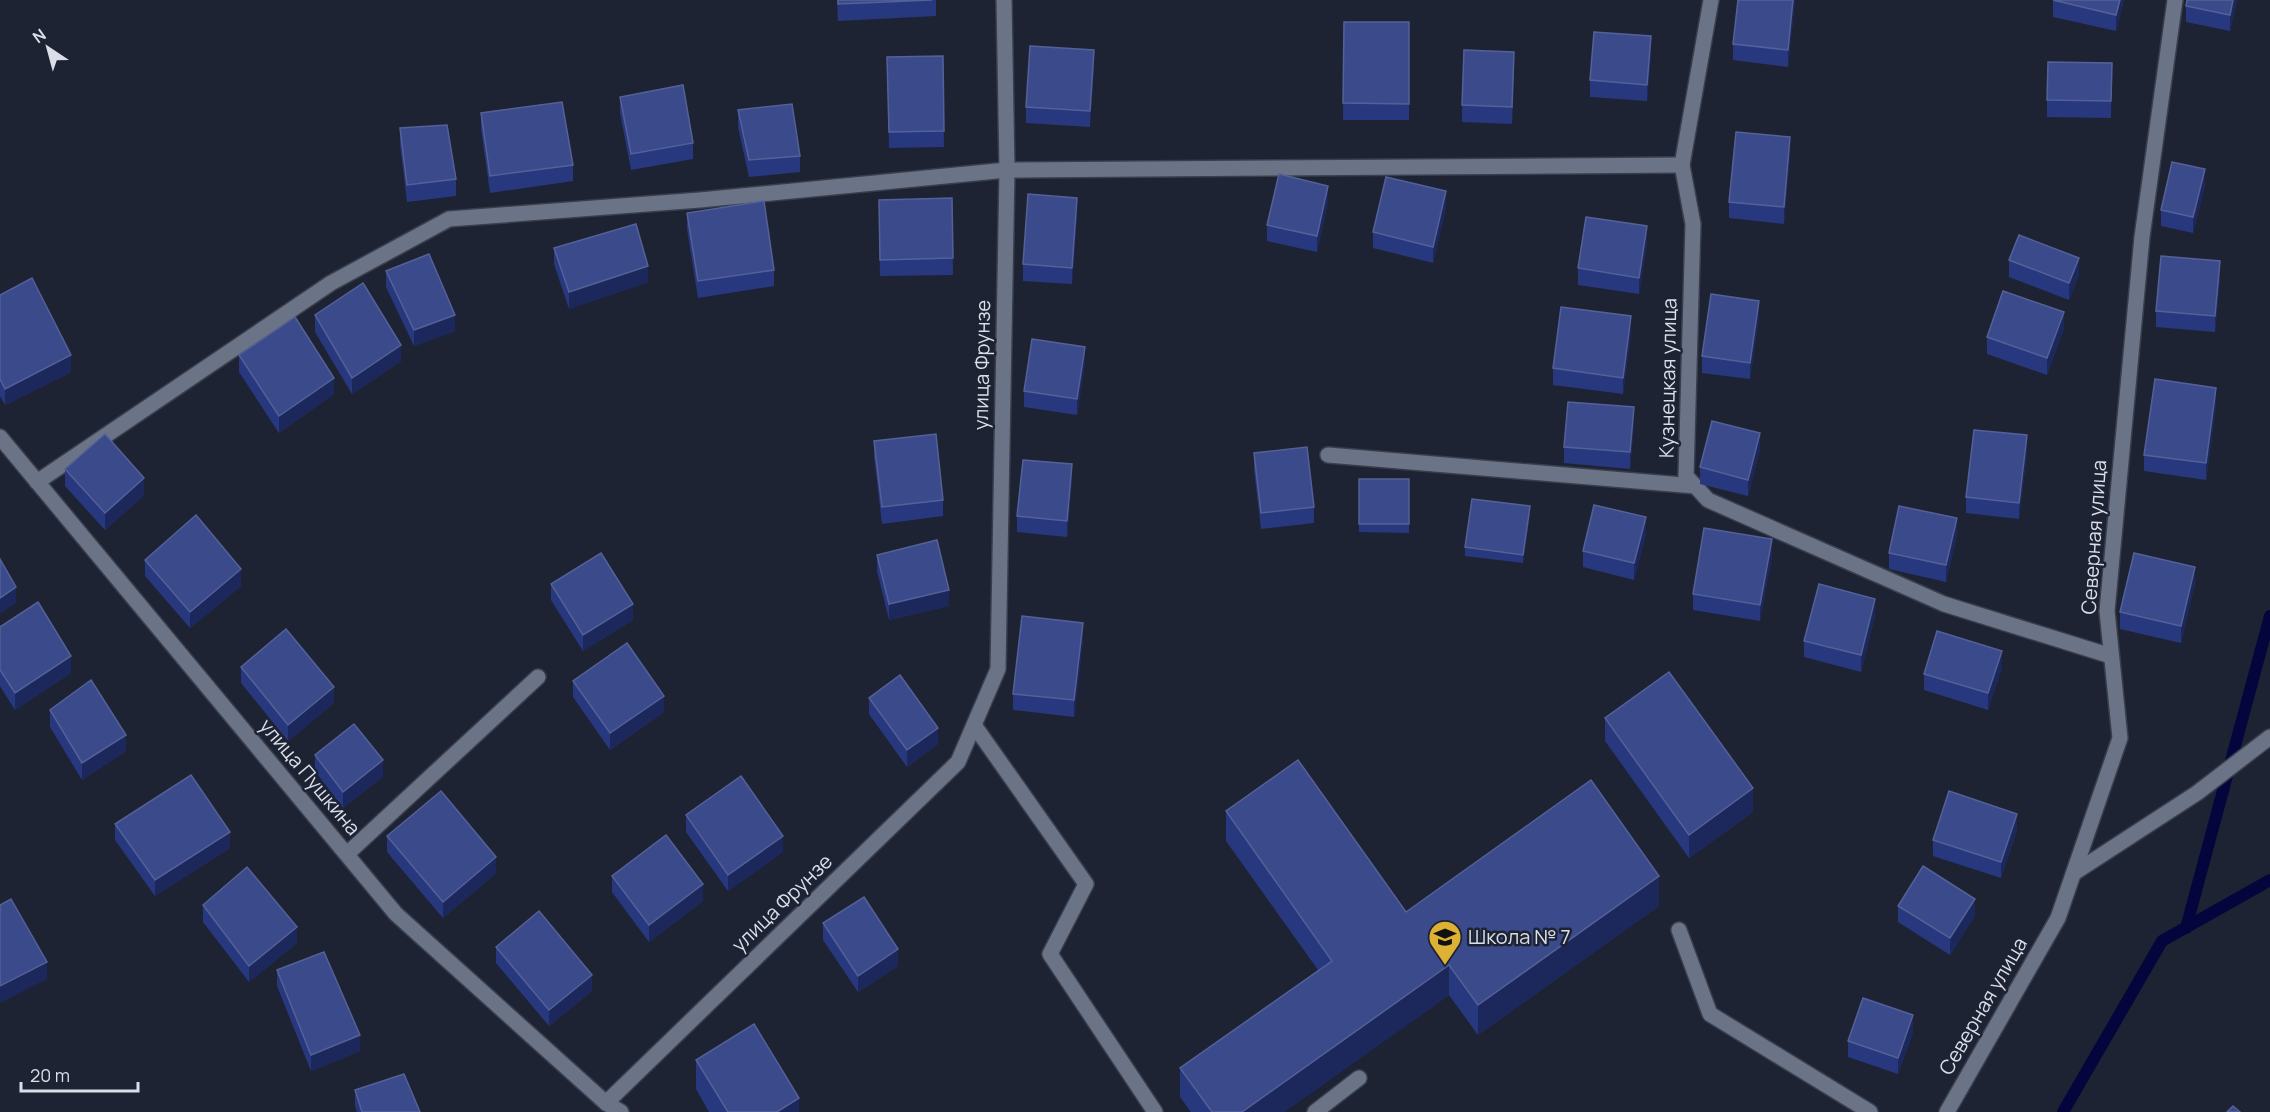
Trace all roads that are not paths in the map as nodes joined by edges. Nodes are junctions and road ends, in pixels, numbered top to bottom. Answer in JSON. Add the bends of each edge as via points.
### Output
{"nodes":[{"id":1,"x":1004,"y":0,"type":"edge"},
{"id":2,"x":1711,"y":0,"type":"edge"},
{"id":3,"x":2175,"y":0,"type":"edge"},
{"id":4,"x":1682,"y":165,"type":"junction"},
{"id":5,"x":1007,"y":170,"type":"junction"},
{"id":6,"x":0,"y":437,"type":"edge"},
{"id":7,"x":1328,"y":455,"type":"dead end"},
{"id":8,"x":37,"y":482,"type":"junction"},
{"id":9,"x":1695,"y":486,"type":"junction"},
{"id":10,"x":2111,"y":656,"type":"junction"},
{"id":11,"x":538,"y":677,"type":"dead end"},
{"id":12,"x":974,"y":725,"type":"junction"},
{"id":13,"x":2270,"y":737,"type":"edge"},
{"id":14,"x":347,"y":854,"type":"junction"},
{"id":15,"x":2073,"y":873,"type":"junction"},
{"id":16,"x":1679,"y":930,"type":"dead end"},
{"id":17,"x":1359,"y":1078,"type":"dead end"},
{"id":18,"x":606,"y":1103,"type":"junction"},
{"id":19,"x":621,"y":1112,"type":"edge"},
{"id":20,"x":1155,"y":1112,"type":"edge"},
{"id":21,"x":1315,"y":1112,"type":"edge"},
{"id":22,"x":1870,"y":1112,"type":"edge"},
{"id":23,"x":1947,"y":1112,"type":"edge"}],
"edges":[{"from":1,"to":5,"type":"street","name":"улица Фрунзе"},
{"from":2,"to":4,"type":"street","name":"Кузнецкая улица"},
{"from":3,"to":10,"type":"street","name":"Северная улица","via":[[2141,249],[2107,611]]},
{"from":4,"to":5,"type":"street"},
{"from":4,"to":9,"type":"street","name":"Кузнецкая улица","via":[[1693,224],[1686,476]]},
{"from":5,"to":8,"type":"street","via":[[700,200],[449,219],[331,283]]},
{"from":5,"to":12,"type":"street","name":"улица Фрунзе","via":[[998,669]]},
{"from":6,"to":8,"type":"street","name":"улица Пушкина"},
{"from":7,"to":9,"type":"street"},
{"from":8,"to":14,"type":"street","name":"улица Пушкина"},
{"from":9,"to":10,"type":"street","via":[[1708,500],[1944,604]]},
{"from":10,"to":15,"type":"street","name":"Северная улица","via":[[2120,738]]},
{"from":11,"to":14,"type":"street"},
{"from":12,"to":18,"type":"street","name":"улица Фрунзе","via":[[958,762]]},
{"from":12,"to":20,"type":"street","via":[[1086,884],[1050,954]]},
{"from":13,"to":15,"type":"street","via":[[2197,793]]},
{"from":14,"to":18,"type":"street","name":"улица Пушкина","via":[[396,914]]},
{"from":15,"to":23,"type":"street","name":"Северная улица","via":[[2058,918]]},
{"from":16,"to":22,"type":"street","via":[[1710,1014]]},
{"from":17,"to":21,"type":"street"},
{"from":18,"to":19,"type":"street","name":"улица Пушкина"}]}
